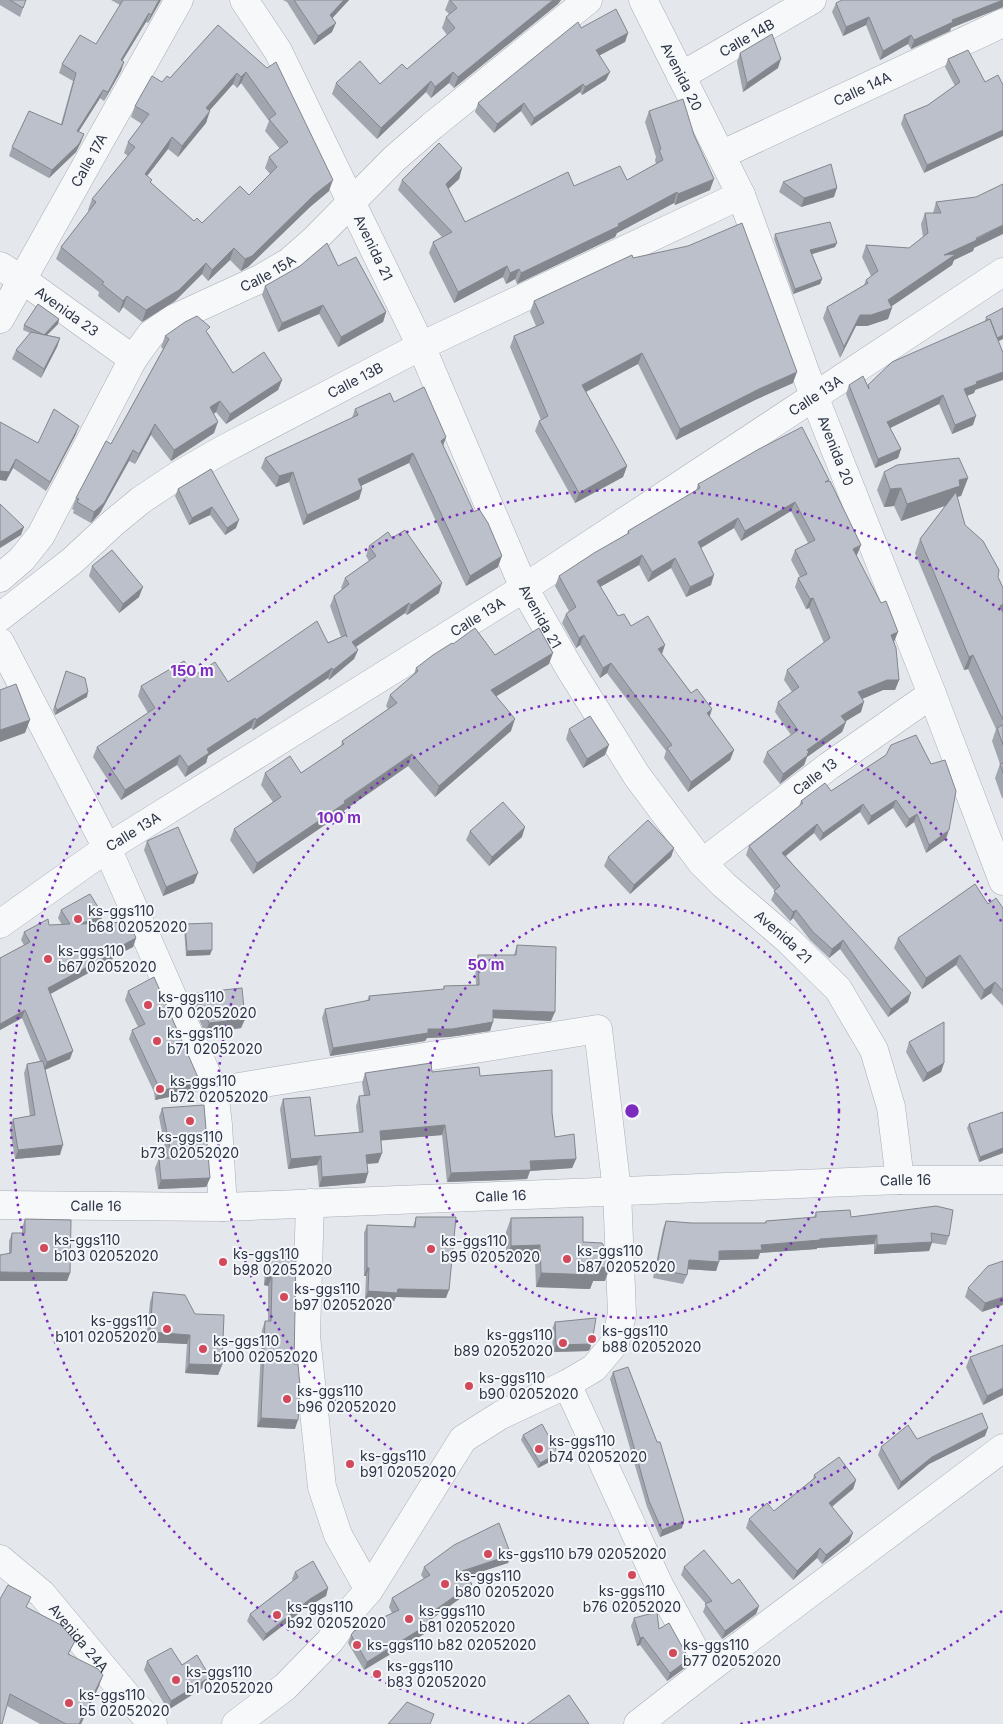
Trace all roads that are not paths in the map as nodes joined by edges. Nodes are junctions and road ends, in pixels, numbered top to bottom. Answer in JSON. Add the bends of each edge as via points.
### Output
{"nodes":[{"id":1,"x":179,"y":0,"type":"edge"},
{"id":2,"x":244,"y":0,"type":"edge"},
{"id":3,"x":588,"y":0,"type":"edge"},
{"id":4,"x":643,"y":0,"type":"edge"},
{"id":5,"x":812,"y":0,"type":"edge"},
{"id":6,"x":1003,"y":23,"type":"edge"},
{"id":7,"x":681,"y":76,"type":"junction"},
{"id":8,"x":721,"y":154,"type":"junction"},
{"id":9,"x":741,"y":195,"type":"junction"},
{"id":10,"x":351,"y":203,"type":"junction"},
{"id":11,"x":0,"y":266,"type":"edge"},
{"id":12,"x":1003,"y":272,"type":"edge"},
{"id":13,"x":23,"y":280,"type":"junction"},
{"id":14,"x":0,"y":319,"type":"edge"},
{"id":15,"x":421,"y":346,"type":"junction"},
{"id":16,"x":133,"y":359,"type":"junction"},
{"id":17,"x":814,"y":396,"type":"junction"},
{"id":18,"x":0,"y":578,"type":"edge"},
{"id":19,"x":524,"y":588,"type":"junction"},
{"id":20,"x":0,"y":617,"type":"edge"},
{"id":21,"x":0,"y":642,"type":"edge"},
{"id":22,"x":932,"y":694,"type":"junction"},
{"id":23,"x":107,"y":848,"type":"junction"},
{"id":24,"x":702,"y":863,"type":"junction"},
{"id":25,"x":1003,"y":882,"type":"edge"},
{"id":26,"x":0,"y":924,"type":"edge"},
{"id":27,"x":214,"y":1091,"type":"junction"},
{"id":28,"x":900,"y":1180,"type":"junction"},
{"id":29,"x":1003,"y":1180,"type":"edge"},
{"id":30,"x":617,"y":1190,"type":"junction"},
{"id":31,"x":310,"y":1203,"type":"junction"},
{"id":32,"x":0,"y":1205,"type":"edge"},
{"id":33,"x":223,"y":1207,"type":"junction"},
{"id":34,"x":567,"y":1384,"type":"junction"},
{"id":35,"x":1003,"y":1448,"type":"edge"},
{"id":36,"x":1,"y":1561,"type":"edge"},
{"id":37,"x":369,"y":1590,"type":"junction"},
{"id":38,"x":706,"y":1671,"type":"junction"},
{"id":39,"x":153,"y":1724,"type":"edge"},
{"id":40,"x":236,"y":1724,"type":"edge"},
{"id":41,"x":638,"y":1724,"type":"edge"}],
"edges":[{"from":1,"to":13,"type":"street","name":"Calle 17A"},
{"from":2,"to":10,"type":"street","name":"Avenida 21","via":[[278,51]]},
{"from":3,"to":10,"type":"street","name":"Calle 15A","via":[[432,126]]},
{"from":4,"to":7,"type":"street","name":"Avenida 20"},
{"from":5,"to":7,"type":"street","name":"Calle 14B"},
{"from":6,"to":8,"type":"street","name":"Calle 14A"},
{"from":7,"to":8,"type":"street","name":"Avenida 20"},
{"from":8,"to":9,"type":"street","name":"Avenida 20"},
{"from":9,"to":15,"type":"street","name":"Calle 13B"},
{"from":9,"to":17,"type":"street","name":"Avenida 20"},
{"from":10,"to":15,"type":"street","name":"Avenida 21"},
{"from":10,"to":16,"type":"street","name":"Calle 15A","via":[[289,262],[173,319],[151,334]]},
{"from":11,"to":13,"type":"street","name":"Avenida 23"},
{"from":12,"to":17,"type":"street","name":"Calle 13A"},
{"from":13,"to":14,"type":"street","name":"Calle 17A"},
{"from":13,"to":16,"type":"street","name":"Avenida 23"},
{"from":15,"to":19,"type":"street","name":"Avenida 21"},
{"from":15,"to":20,"type":"street","name":"Calle 13B","via":[[177,476],[112,523],[72,560]]},
{"from":16,"to":18,"type":"street","name":"Calle 15A","via":[[41,535],[22,559]]},
{"from":17,"to":19,"type":"street","name":"Calle 13A"},
{"from":17,"to":22,"type":"street","name":"Avenida 20"},
{"from":19,"to":23,"type":"street","name":"Calle 13A"},
{"from":19,"to":24,"type":"street","name":"Avenida 21","via":[[637,776]]},
{"from":21,"to":23,"type":"street"},
{"from":22,"to":24,"type":"street","name":"Calle 13","via":[[829,766]]},
{"from":22,"to":25,"type":"street","name":"Avenida 20"},
{"from":23,"to":26,"type":"street","name":"Calle 13A"},
{"from":23,"to":27,"type":"street"},
{"from":24,"to":28,"type":"street","name":"Avenida 21","via":[[838,989],[874,1050],[891,1107]]},
{"from":27,"to":30,"type":"street","via":[[598,1029]]},
{"from":27,"to":33,"type":"street"},
{"from":28,"to":29,"type":"street","name":"Calle 16"},
{"from":28,"to":30,"type":"street","name":"Calle 16"},
{"from":30,"to":31,"type":"street","name":"Calle 16"},
{"from":30,"to":34,"type":"street","via":[[622,1314],[615,1343],[594,1368]]},
{"from":31,"to":33,"type":"street","name":"Calle 16"},
{"from":31,"to":37,"type":"street","via":[[306,1336],[322,1487],[338,1535]]},
{"from":32,"to":33,"type":"street","name":"Calle 16"},
{"from":34,"to":37,"type":"street","via":[[501,1415],[463,1439]]},
{"from":34,"to":38,"type":"street","via":[[659,1585]]},
{"from":35,"to":38,"type":"street"},
{"from":36,"to":39,"type":"street","name":"Avenida 24A","via":[[42,1594]]},
{"from":37,"to":40,"type":"street","via":[[330,1641],[285,1687]]},
{"from":38,"to":41,"type":"street"}]}
